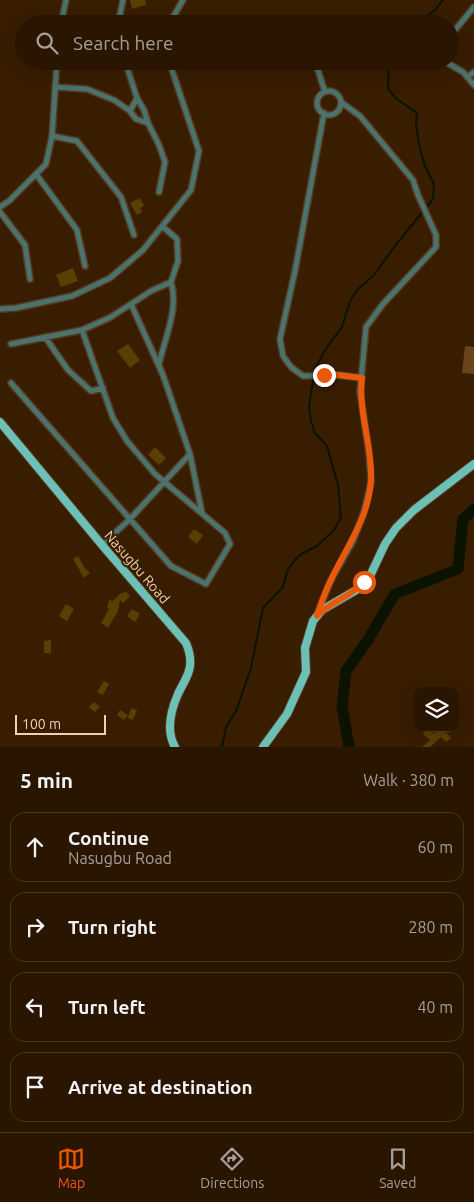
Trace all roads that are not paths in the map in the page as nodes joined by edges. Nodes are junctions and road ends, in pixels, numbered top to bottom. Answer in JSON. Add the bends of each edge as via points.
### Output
{"nodes":[{"id":1,"x":66,"y":0,"type":"edge"},
{"id":2,"x":122,"y":0,"type":"edge"},
{"id":3,"x":183,"y":0,"type":"edge"},
{"id":4,"x":474,"y":7,"type":"edge"},
{"id":5,"x":63,"y":15,"type":"edge"},
{"id":6,"x":120,"y":15,"type":"edge"},
{"id":7,"x":174,"y":15,"type":"edge"},
{"id":8,"x":459,"y":25,"type":"edge"},
{"id":9,"x":56,"y":70,"type":"edge"},
{"id":10,"x":128,"y":70,"type":"edge"},
{"id":11,"x":172,"y":70,"type":"edge"},
{"id":12,"x":318,"y":70,"type":"edge"},
{"id":13,"x":459,"y":70,"type":"edge"},
{"id":14,"x":474,"y":72,"type":"edge"},
{"id":15,"x":467,"y":77,"type":"junction"},
{"id":16,"x":474,"y":85,"type":"edge"},
{"id":17,"x":55,"y":87,"type":"junction"},
{"id":18,"x":325,"y":92,"type":"junction"},
{"id":19,"x":137,"y":98,"type":"junction"},
{"id":20,"x":341,"y":102,"type":"junction"},
{"id":21,"x":130,"y":111,"type":"junction"},
{"id":22,"x":324,"y":113,"type":"junction"},
{"id":23,"x":148,"y":123,"type":"junction"},
{"id":24,"x":52,"y":136,"type":"junction"},
{"id":25,"x":36,"y":174,"type":"junction"},
{"id":26,"x":159,"y":192,"type":"dead end"},
{"id":27,"x":0,"y":207,"type":"edge"},
{"id":28,"x":0,"y":212,"type":"edge"},
{"id":29,"x":163,"y":227,"type":"junction"},
{"id":30,"x":134,"y":235,"type":"dead end"},
{"id":31,"x":85,"y":266,"type":"dead end"},
{"id":32,"x":30,"y":279,"type":"dead end"},
{"id":33,"x":171,"y":282,"type":"junction"},
{"id":34,"x":131,"y":304,"type":"junction"},
{"id":35,"x":0,"y":309,"type":"edge"},
{"id":36,"x":82,"y":330,"type":"junction"},
{"id":37,"x":45,"y":337,"type":"junction"},
{"id":38,"x":11,"y":344,"type":"dead end"},
{"id":39,"x":158,"y":364,"type":"junction"},
{"id":40,"x":362,"y":378,"type":"junction"},
{"id":41,"x":11,"y":383,"type":"dead end"},
{"id":42,"x":103,"y":388,"type":"junction"},
{"id":43,"x":0,"y":422,"type":"edge"},
{"id":44,"x":190,"y":454,"type":"junction"},
{"id":45,"x":474,"y":464,"type":"edge"},
{"id":46,"x":164,"y":482,"type":"junction"},
{"id":47,"x":202,"y":514,"type":"junction"},
{"id":48,"x":130,"y":518,"type":"junction"},
{"id":49,"x":102,"y":545,"type":"junction"},
{"id":50,"x":317,"y":616,"type":"junction"},
{"id":51,"x":175,"y":747,"type":"edge"},
{"id":52,"x":263,"y":747,"type":"edge"}],
"edges":[{"from":1,"to":5,"type":"street"},
{"from":2,"to":6,"type":"street"},
{"from":3,"to":7,"type":"street"},
{"from":4,"to":8,"type":"street"},
{"from":9,"to":17,"type":"street"},
{"from":10,"to":19,"type":"street"},
{"from":11,"to":29,"type":"street","via":[[199,151],[191,190]]},
{"from":12,"to":18,"type":"street"},
{"from":13,"to":15,"type":"street"},
{"from":14,"to":15,"type":"street"},
{"from":15,"to":16,"type":"street"},
{"from":17,"to":21,"type":"street","via":[[87,89],[114,100]]},
{"from":17,"to":24,"type":"street"},
{"from":18,"to":20,"type":"street","via":[[335,92]]},
{"from":18,"to":22,"type":"street","via":[[318,102]]},
{"from":19,"to":21,"type":"street"},
{"from":19,"to":23,"type":"street"},
{"from":20,"to":22,"type":"street","via":[[336,113]]},
{"from":20,"to":40,"type":"street","via":[[360,116],[413,180],[436,235],[436,248],[383,304],[366,327]]},
{"from":21,"to":23,"type":"street","via":[[136,119]]},
{"from":22,"to":40,"type":"street","via":[[280,339],[284,356],[291,367],[303,376]]},
{"from":23,"to":26,"type":"street","via":[[165,162]]},
{"from":24,"to":25,"type":"street","via":[[46,164]]},
{"from":24,"to":30,"type":"street","via":[[77,141],[121,197]]},
{"from":25,"to":27,"type":"street"},
{"from":25,"to":31,"type":"street","via":[[76,230]]},
{"from":28,"to":32,"type":"street","via":[[25,245]]},
{"from":29,"to":33,"type":"street","via":[[177,238],[178,260]]},
{"from":29,"to":35,"type":"street","via":[[143,250],[110,278],[72,296]]},
{"from":33,"to":34,"type":"street"},
{"from":33,"to":39,"type":"street","via":[[174,291],[172,314]]},
{"from":34,"to":36,"type":"street"},
{"from":34,"to":39,"type":"street"},
{"from":36,"to":37,"type":"street"},
{"from":36,"to":42,"type":"street"},
{"from":37,"to":38,"type":"street"},
{"from":37,"to":42,"type":"street","via":[[68,370],[91,391]]},
{"from":39,"to":44,"type":"street"},
{"from":40,"to":50,"type":"street","via":[[360,392],[371,482],[359,527],[331,580]]},
{"from":41,"to":48,"type":"street"},
{"from":42,"to":46,"type":"street","via":[[113,418],[127,441]]},
{"from":43,"to":49,"type":"main road","name":"Nasugbu Road"},
{"from":44,"to":46,"type":"street"},
{"from":44,"to":47,"type":"street"},
{"from":45,"to":50,"type":"main road","via":[[396,528],[370,576],[358,589]]},
{"from":46,"to":47,"type":"street"},
{"from":46,"to":48,"type":"street"},
{"from":47,"to":48,"type":"street","via":[[224,533],[230,544],[206,584],[171,566]]},
{"from":48,"to":49,"type":"street"},
{"from":49,"to":51,"type":"main road","name":"Nasugbu Road","via":[[189,650],[191,664],[171,717],[171,736]]},
{"from":50,"to":52,"type":"main road","via":[[310,626],[306,642],[306,672],[287,714]]}]}
